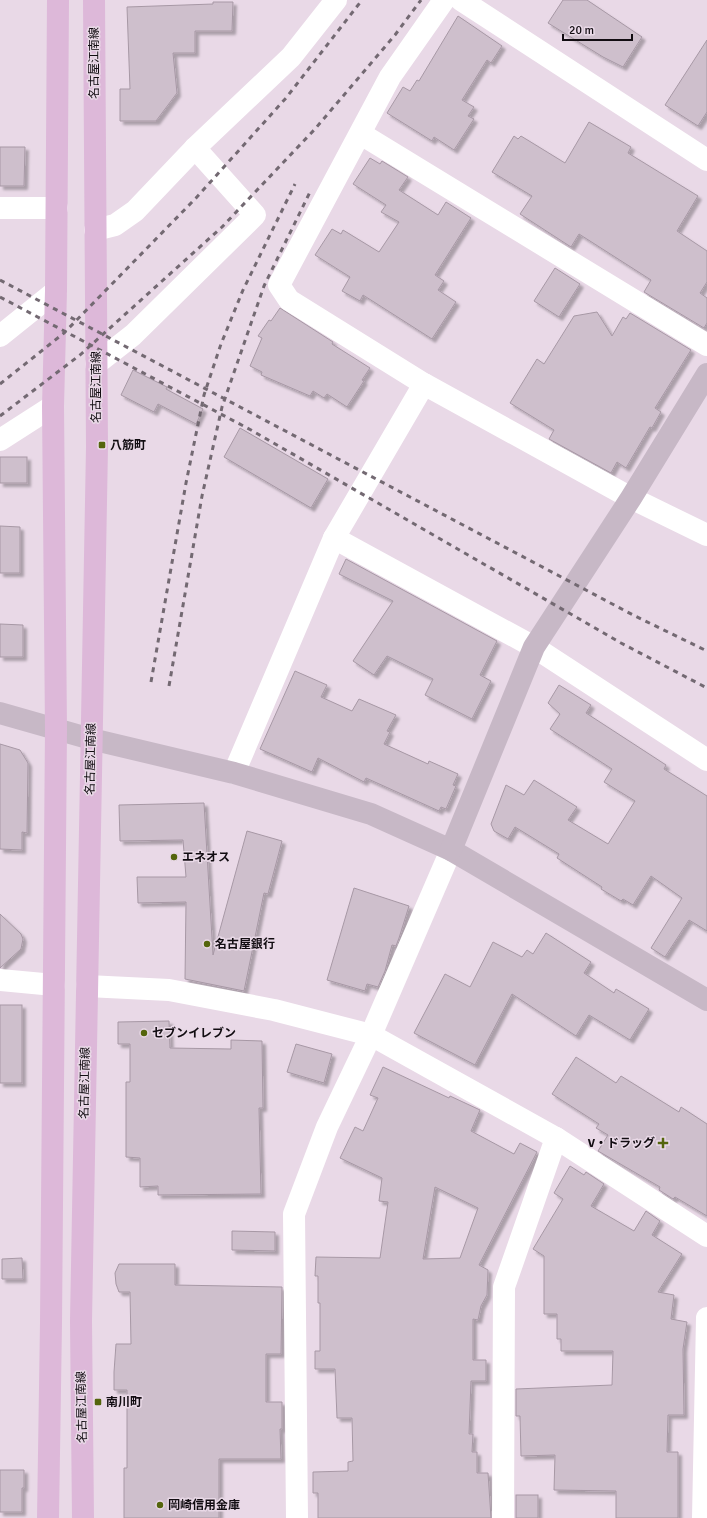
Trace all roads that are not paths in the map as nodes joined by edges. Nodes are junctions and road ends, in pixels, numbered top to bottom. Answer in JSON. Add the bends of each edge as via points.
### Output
{"nodes":[{"id":1,"x":58,"y":0,"type":"edge"},
{"id":2,"x":94,"y":0,"type":"edge"},
{"id":3,"x":336,"y":0,"type":"edge"},
{"id":4,"x":444,"y":0,"type":"edge"},
{"id":5,"x":461,"y":0,"type":"edge"},
{"id":6,"x":361,"y":134,"type":"junction"},
{"id":7,"x":195,"y":148,"type":"junction"},
{"id":8,"x":707,"y":160,"type":"edge"},
{"id":9,"x":0,"y":208,"type":"edge"},
{"id":10,"x":57,"y":208,"type":"junction"},
{"id":11,"x":95,"y":230,"type":"junction"},
{"id":12,"x":56,"y":291,"type":"junction"},
{"id":13,"x":0,"y":336,"type":"edge"},
{"id":14,"x":707,"y":345,"type":"edge"},
{"id":15,"x":96,"y":364,"type":"junction"},
{"id":16,"x":707,"y":374,"type":"edge"},
{"id":17,"x":424,"y":384,"type":"junction"},
{"id":18,"x":53,"y":406,"type":"junction"},
{"id":19,"x":0,"y":440,"type":"edge"},
{"id":20,"x":631,"y":498,"type":"junction"},
{"id":21,"x":707,"y":535,"type":"edge"},
{"id":22,"x":334,"y":538,"type":"junction"},
{"id":23,"x":534,"y":647,"type":"junction"},
{"id":24,"x":0,"y":713,"type":"edge"},
{"id":25,"x":56,"y":729,"type":"junction"},
{"id":26,"x":91,"y":739,"type":"junction"},
{"id":27,"x":707,"y":760,"type":"edge"},
{"id":28,"x":234,"y":773,"type":"junction"},
{"id":29,"x":451,"y":850,"type":"junction"},
{"id":30,"x":0,"y":980,"type":"edge"},
{"id":31,"x":54,"y":985,"type":"junction"},
{"id":32,"x":87,"y":986,"type":"junction"},
{"id":33,"x":707,"y":1000,"type":"edge"},
{"id":34,"x":371,"y":1035,"type":"junction"},
{"id":35,"x":556,"y":1138,"type":"junction"},
{"id":36,"x":707,"y":1236,"type":"edge"},
{"id":37,"x":707,"y":1318,"type":"edge"},
{"id":38,"x":48,"y":1518,"type":"edge"},
{"id":39,"x":83,"y":1518,"type":"edge"},
{"id":40,"x":297,"y":1518,"type":"edge"},
{"id":41,"x":503,"y":1518,"type":"edge"},
{"id":42,"x":703,"y":1518,"type":"edge"}],
"edges":[{"from":1,"to":10,"type":"main road"},
{"from":2,"to":11,"type":"main road","name":"名古屋江南線"},
{"from":3,"to":7,"type":"street","via":[[291,57]]},
{"from":4,"to":6,"type":"street","via":[[390,77]]},
{"from":5,"to":8,"type":"street"},
{"from":6,"to":14,"type":"street"},
{"from":6,"to":17,"type":"street","via":[[279,285],[289,300]]},
{"from":7,"to":11,"type":"street","via":[[135,210],[114,226]]},
{"from":7,"to":15,"type":"street","via":[[255,215],[133,336]]},
{"from":9,"to":10,"type":"street"},
{"from":10,"to":12,"type":"main road"},
{"from":11,"to":15,"type":"main road","name":"名古屋江南線"},
{"from":12,"to":13,"type":"street"},
{"from":12,"to":18,"type":"main road"},
{"from":15,"to":26,"type":"main road","name":"名古屋江南線"},
{"from":16,"to":20,"type":"street"},
{"from":17,"to":20,"type":"street"},
{"from":17,"to":22,"type":"street"},
{"from":18,"to":19,"type":"street"},
{"from":18,"to":25,"type":"main road"},
{"from":20,"to":21,"type":"street"},
{"from":20,"to":23,"type":"street"},
{"from":22,"to":23,"type":"street"},
{"from":22,"to":28,"type":"street"},
{"from":23,"to":27,"type":"street"},
{"from":23,"to":29,"type":"street"},
{"from":24,"to":25,"type":"street"},
{"from":25,"to":26,"type":"street"},
{"from":25,"to":31,"type":"main road"},
{"from":26,"to":28,"type":"street"},
{"from":26,"to":32,"type":"main road","name":"名古屋江南線"},
{"from":28,"to":29,"type":"street","via":[[371,814]]},
{"from":29,"to":33,"type":"street"},
{"from":29,"to":34,"type":"street"},
{"from":30,"to":31,"type":"street"},
{"from":31,"to":38,"type":"main road"},
{"from":32,"to":34,"type":"street","via":[[169,990],[274,1010]]},
{"from":32,"to":39,"type":"main road","name":"名古屋江南線","via":[[81,1321]]},
{"from":34,"to":35,"type":"street"},
{"from":34,"to":40,"type":"street","via":[[327,1127],[294,1214]]},
{"from":35,"to":36,"type":"street"},
{"from":35,"to":41,"type":"street","via":[[504,1287]]},
{"from":37,"to":42,"type":"street"}]}
